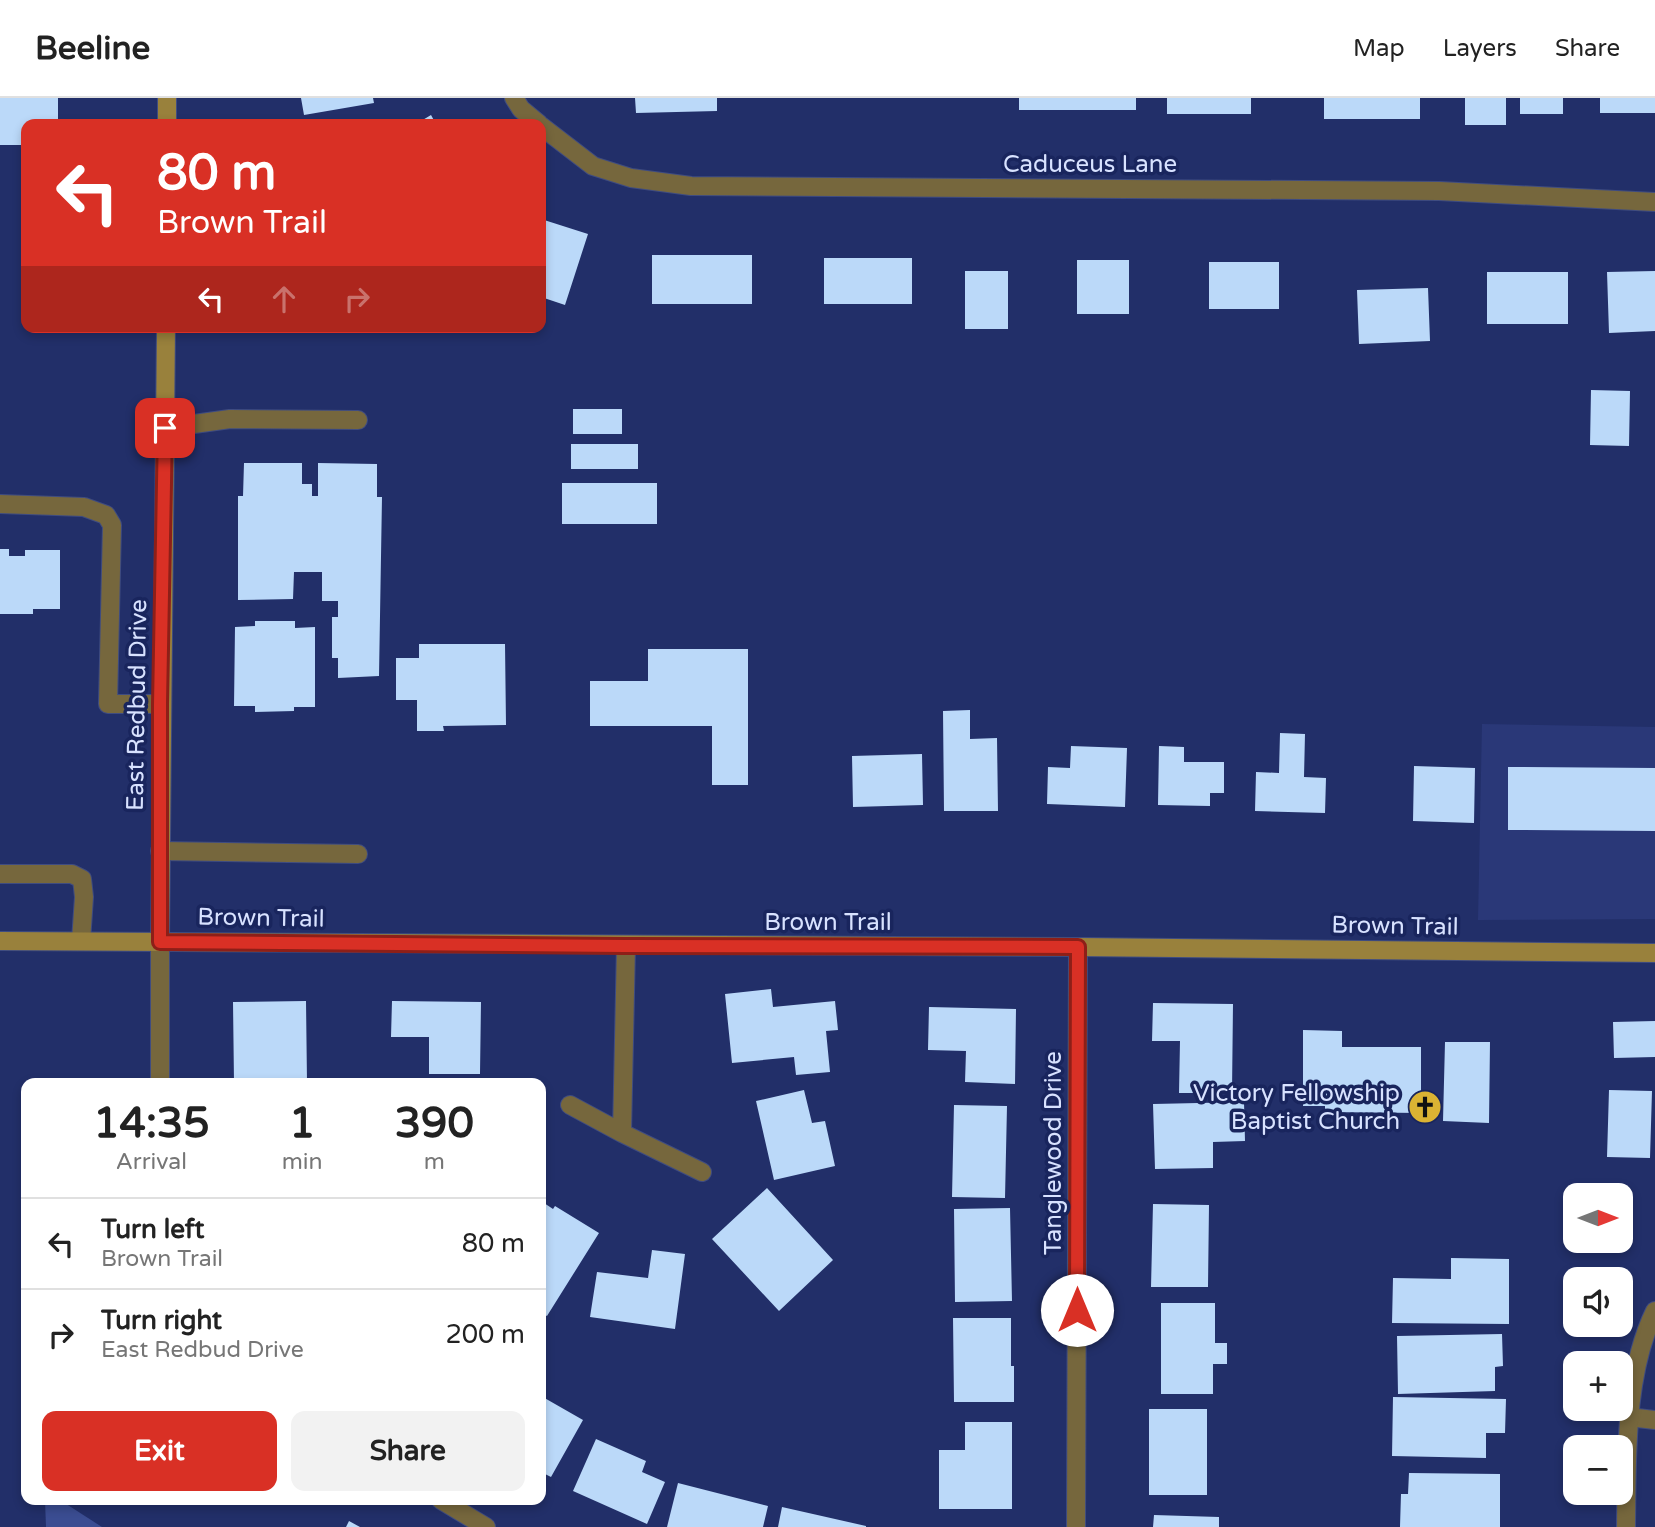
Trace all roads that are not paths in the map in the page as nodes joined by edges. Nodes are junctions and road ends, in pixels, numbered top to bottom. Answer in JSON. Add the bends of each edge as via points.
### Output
{"nodes":[{"id":1,"x":167,"y":98,"type":"edge"},
{"id":2,"x":514,"y":98,"type":"edge"},
{"id":3,"x":167,"y":119,"type":"edge"},
{"id":4,"x":533,"y":119,"type":"edge"},
{"id":5,"x":546,"y":130,"type":"edge"},
{"id":6,"x":1655,"y":202,"type":"edge"},
{"id":7,"x":166,"y":333,"type":"edge"},
{"id":8,"x":358,"y":421,"type":"dead end"},
{"id":9,"x":165,"y":428,"type":"junction"},
{"id":10,"x":0,"y":504,"type":"edge"},
{"id":11,"x":160,"y":704,"type":"junction"},
{"id":12,"x":160,"y":850,"type":"junction"},
{"id":13,"x":358,"y":854,"type":"dead end"},
{"id":14,"x":0,"y":874,"type":"edge"},
{"id":15,"x":0,"y":941,"type":"edge"},
{"id":16,"x":80,"y":941,"type":"junction"},
{"id":17,"x":160,"y":942,"type":"junction"},
{"id":18,"x":625,"y":946,"type":"junction"},
{"id":19,"x":1078,"y":947,"type":"junction"},
{"id":20,"x":1655,"y":953,"type":"edge"},
{"id":21,"x":160,"y":1078,"type":"edge"},
{"id":22,"x":570,"y":1105,"type":"dead end"},
{"id":23,"x":622,"y":1133,"type":"junction"},
{"id":24,"x":702,"y":1172,"type":"dead end"},
{"id":25,"x":1655,"y":1311,"type":"edge"},
{"id":26,"x":1633,"y":1392,"type":"edge"},
{"id":27,"x":1633,"y":1417,"type":"edge"},
{"id":28,"x":1655,"y":1420,"type":"edge"},
{"id":29,"x":1629,"y":1421,"type":"edge"},
{"id":30,"x":450,"y":1505,"type":"edge"},
{"id":31,"x":486,"y":1527,"type":"edge"},
{"id":32,"x":1076,"y":1527,"type":"edge"},
{"id":33,"x":1626,"y":1527,"type":"edge"}],
"edges":[{"from":1,"to":3,"type":"main road"},
{"from":2,"to":4,"type":"street","name":"Caduceus Lane"},
{"from":5,"to":6,"type":"street","name":"Caduceus Lane","via":[[593,166],[631,178],[691,186],[1439,191]]},
{"from":7,"to":9,"type":"main road","name":"East Redbud Drive"},
{"from":8,"to":9,"type":"street","via":[[230,419]]},
{"from":9,"to":11,"type":"main road","name":"East Redbud Drive"},
{"from":10,"to":11,"type":"street","via":[[84,507],[106,515],[112,525],[107,704]]},
{"from":11,"to":12,"type":"main road","name":"East Redbud Drive"},
{"from":12,"to":13,"type":"street"},
{"from":12,"to":17,"type":"main road","name":"East Redbud Drive"},
{"from":14,"to":16,"type":"street","via":[[72,874],[82,879]]},
{"from":15,"to":16,"type":"main road","name":"Brown Trail"},
{"from":16,"to":17,"type":"main road","name":"Brown Trail"},
{"from":17,"to":18,"type":"main road","name":"Brown Trail"},
{"from":17,"to":21,"type":"street","name":"East Redbud Drive"},
{"from":18,"to":19,"type":"main road","name":"Brown Trail"},
{"from":18,"to":23,"type":"street"},
{"from":19,"to":20,"type":"main road","name":"Brown Trail"},
{"from":19,"to":32,"type":"street","name":"Tanglewood Drive"},
{"from":22,"to":23,"type":"street"},
{"from":23,"to":24,"type":"street"},
{"from":25,"to":26,"type":"street"},
{"from":27,"to":28,"type":"street"},
{"from":29,"to":33,"type":"street"},
{"from":30,"to":31,"type":"street"}]}
